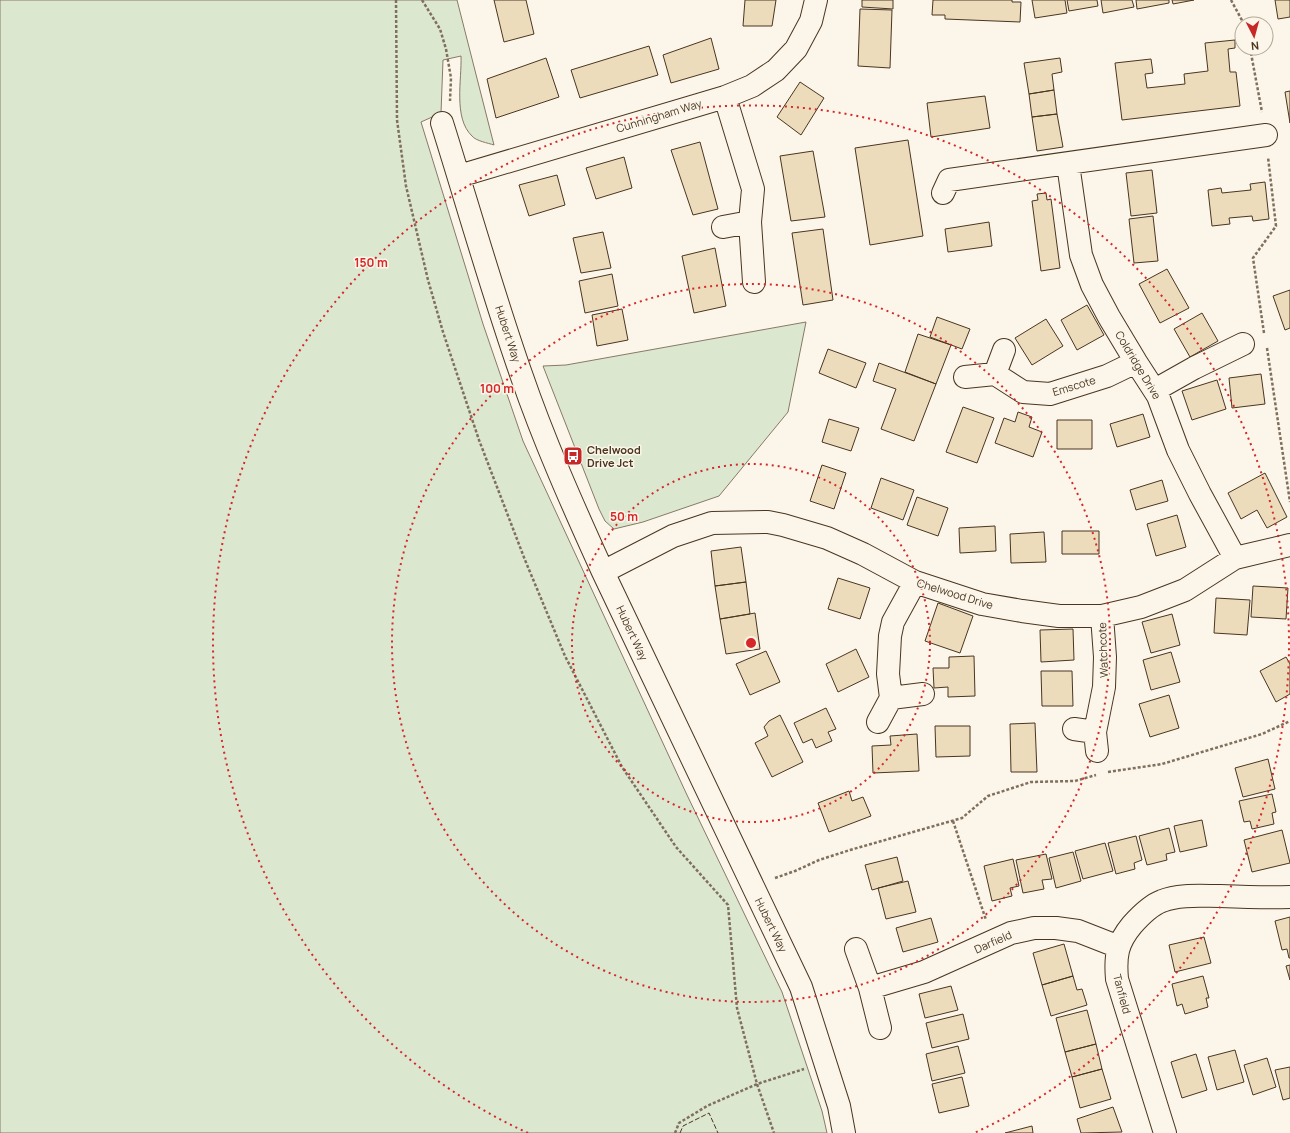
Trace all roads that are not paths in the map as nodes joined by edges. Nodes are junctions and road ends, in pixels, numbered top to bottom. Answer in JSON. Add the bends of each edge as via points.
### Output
{"nodes":[{"id":1,"x":816,"y":0,"type":"edge"},
{"id":2,"x":726,"y":97,"type":"junction"},
{"id":3,"x":442,"y":123,"type":"road end"},
{"id":4,"x":1266,"y":135,"type":"road end"},
{"id":5,"x":1068,"y":164,"type":"junction"},
{"id":6,"x":459,"y":176,"type":"junction"},
{"id":7,"x":943,"y":193,"type":"dead end"},
{"id":8,"x":750,"y":222,"type":"junction"},
{"id":9,"x":723,"y":227,"type":"dead end"},
{"id":10,"x":754,"y":282,"type":"dead end"},
{"id":11,"x":1244,"y":344,"type":"dead end"},
{"id":12,"x":1004,"y":350,"type":"dead end"},
{"id":13,"x":1136,"y":362,"type":"junction"},
{"id":14,"x":995,"y":374,"type":"junction"},
{"id":15,"x":966,"y":377,"type":"dead end"},
{"id":16,"x":1155,"y":390,"type":"junction"},
{"id":17,"x":1290,"y":545,"type":"edge"},
{"id":18,"x":1235,"y":558,"type":"junction"},
{"id":19,"x":603,"y":572,"type":"junction"},
{"id":20,"x":915,"y":582,"type":"junction"},
{"id":21,"x":1102,"y":616,"type":"junction"},
{"id":22,"x":922,"y":694,"type":"dead end"},
{"id":23,"x":891,"y":698,"type":"junction"},
{"id":24,"x":878,"y":722,"type":"dead end"},
{"id":25,"x":1088,"y":737,"type":"dead end"},
{"id":26,"x":1290,"y":897,"type":"edge"},
{"id":27,"x":1119,"y":947,"type":"junction"},
{"id":28,"x":856,"y":950,"type":"dead end"},
{"id":29,"x":870,"y":988,"type":"junction"},
{"id":30,"x":880,"y":1028,"type":"dead end"},
{"id":31,"x":844,"y":1133,"type":"edge"},
{"id":32,"x":1164,"y":1133,"type":"edge"}],
"edges":[{"from":1,"to":2,"type":"street","name":"Cunningham Way","via":[[811,21],[796,49],[776,70],[752,86]]},
{"from":2,"to":6,"type":"street","name":"Cunningham Way"},
{"from":2,"to":8,"type":"street","via":[[753,189]]},
{"from":3,"to":6,"type":"street","name":"Hubert Way"},
{"from":4,"to":5,"type":"street"},
{"from":5,"to":7,"type":"street","via":[[949,180]]},
{"from":5,"to":13,"type":"street","name":"Coldridge Drive","via":[[1081,255],[1092,285]]},
{"from":6,"to":19,"type":"street","name":"Hubert Way","via":[[521,374],[559,473]]},
{"from":8,"to":9,"type":"street"},
{"from":8,"to":10,"type":"street"},
{"from":11,"to":16,"type":"street"},
{"from":12,"to":14,"type":"street"},
{"from":13,"to":14,"type":"street","name":"Emscote","via":[[1107,376],[1050,394],[1023,392]]},
{"from":13,"to":16,"type":"street","name":"Coldridge Drive"},
{"from":14,"to":15,"type":"street"},
{"from":16,"to":18,"type":"street","name":"Coldridge Drive","via":[[1178,450]]},
{"from":17,"to":18,"type":"street","name":"Chelwood Drive"},
{"from":18,"to":21,"type":"street","name":"Chelwood Drive","via":[[1185,590],[1141,607]]},
{"from":19,"to":20,"type":"street","name":"Chelwood Drive","via":[[673,536],[712,523],[768,522],[827,538]]},
{"from":19,"to":31,"type":"street","name":"Hubert Way","via":[[801,987],[839,1106]]},
{"from":20,"to":21,"type":"street","name":"Chelwood Drive","via":[[982,604],[1059,616]]},
{"from":20,"to":23,"type":"street","via":[[894,622],[890,636],[888,674]]},
{"from":21,"to":25,"type":"street","name":"Watchcote","via":[[1104,687]]},
{"from":22,"to":23,"type":"street"},
{"from":23,"to":24,"type":"street"},
{"from":26,"to":27,"type":"street","name":"Tanfield","via":[[1187,896],[1163,900],[1135,921]]},
{"from":27,"to":29,"type":"street","name":"Darfield","via":[[1078,931],[1034,928],[1012,933],[924,972]]},
{"from":27,"to":32,"type":"street","name":"Tanfield","via":[[1115,964],[1117,979]]},
{"from":28,"to":29,"type":"street"},
{"from":29,"to":30,"type":"street"}]}
